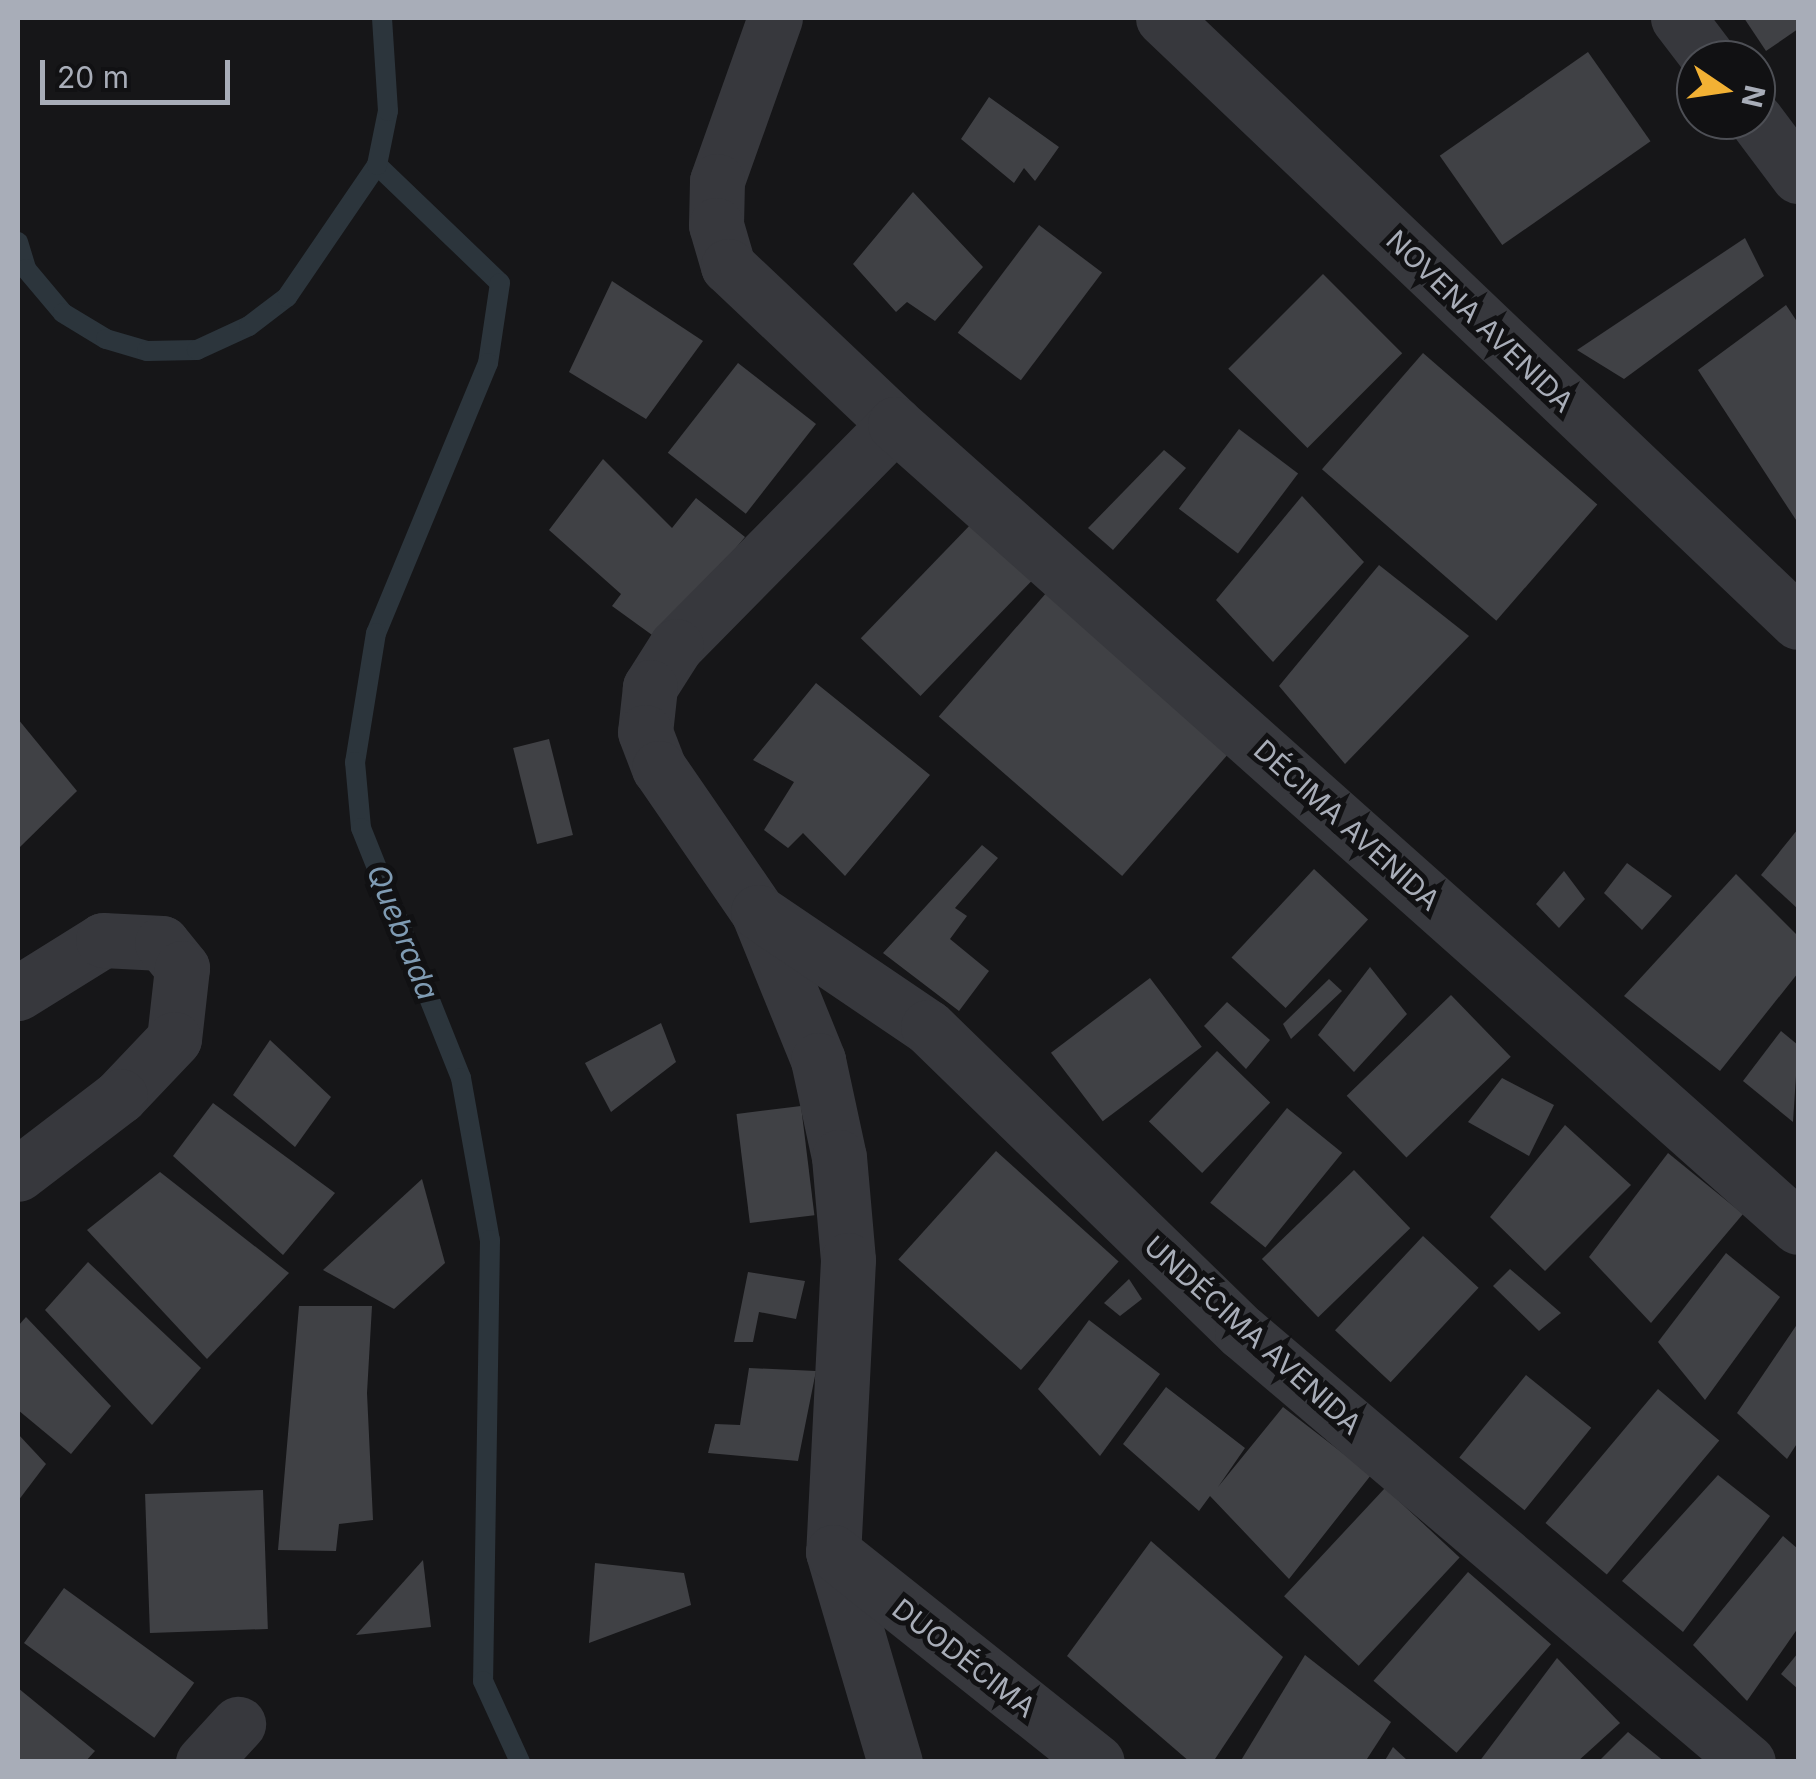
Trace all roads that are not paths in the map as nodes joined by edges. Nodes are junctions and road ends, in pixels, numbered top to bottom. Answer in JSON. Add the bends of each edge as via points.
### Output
{"nodes":[{"id":1,"x":775,"y":18,"type":"edge"},
{"id":2,"x":1163,"y":18,"type":"edge"},
{"id":3,"x":1678,"y":18,"type":"edge"},
{"id":4,"x":1695,"y":40,"type":"edge"},
{"id":5,"x":1771,"y":140,"type":"edge"},
{"id":6,"x":1798,"y":176,"type":"edge"},
{"id":7,"x":895,"y":424,"type":"junction"},
{"id":8,"x":1798,"y":622,"type":"edge"},
{"id":9,"x":758,"y":912,"type":"junction"},
{"id":10,"x":18,"y":993,"type":"edge"},
{"id":11,"x":18,"y":1174,"type":"edge"},
{"id":12,"x":1798,"y":1226,"type":"edge"},
{"id":13,"x":833,"y":1552,"type":"junction"},
{"id":14,"x":895,"y":1762,"type":"edge"},
{"id":15,"x":1097,"y":1762,"type":"edge"},
{"id":16,"x":1748,"y":1762,"type":"edge"}],
"edges":[{"from":1,"to":7,"type":"street","name":"DÉCIMA AVENIDA","via":[[716,181],[716,225],[728,266]]},
{"from":2,"to":8,"type":"street","name":"NOVENA AVENIDA"},
{"from":3,"to":4,"type":"street"},
{"from":5,"to":6,"type":"street"},
{"from":7,"to":9,"type":"street","via":[[676,646],[650,686],[645,732],[659,768]]},
{"from":7,"to":12,"type":"street","name":"DÉCIMA AVENIDA"},
{"from":9,"to":13,"type":"street","via":[[818,1060],[838,1157],[848,1260]]},
{"from":9,"to":16,"type":"street","name":"UNDÉCIMA AVENIDA","via":[[928,1027],[1242,1332]]},
{"from":10,"to":11,"type":"street","via":[[103,940],[162,943],[182,968],[174,1039],[120,1096]]},
{"from":13,"to":14,"type":"street"},
{"from":13,"to":15,"type":"street","name":"DUODÉCIMA"}]}
